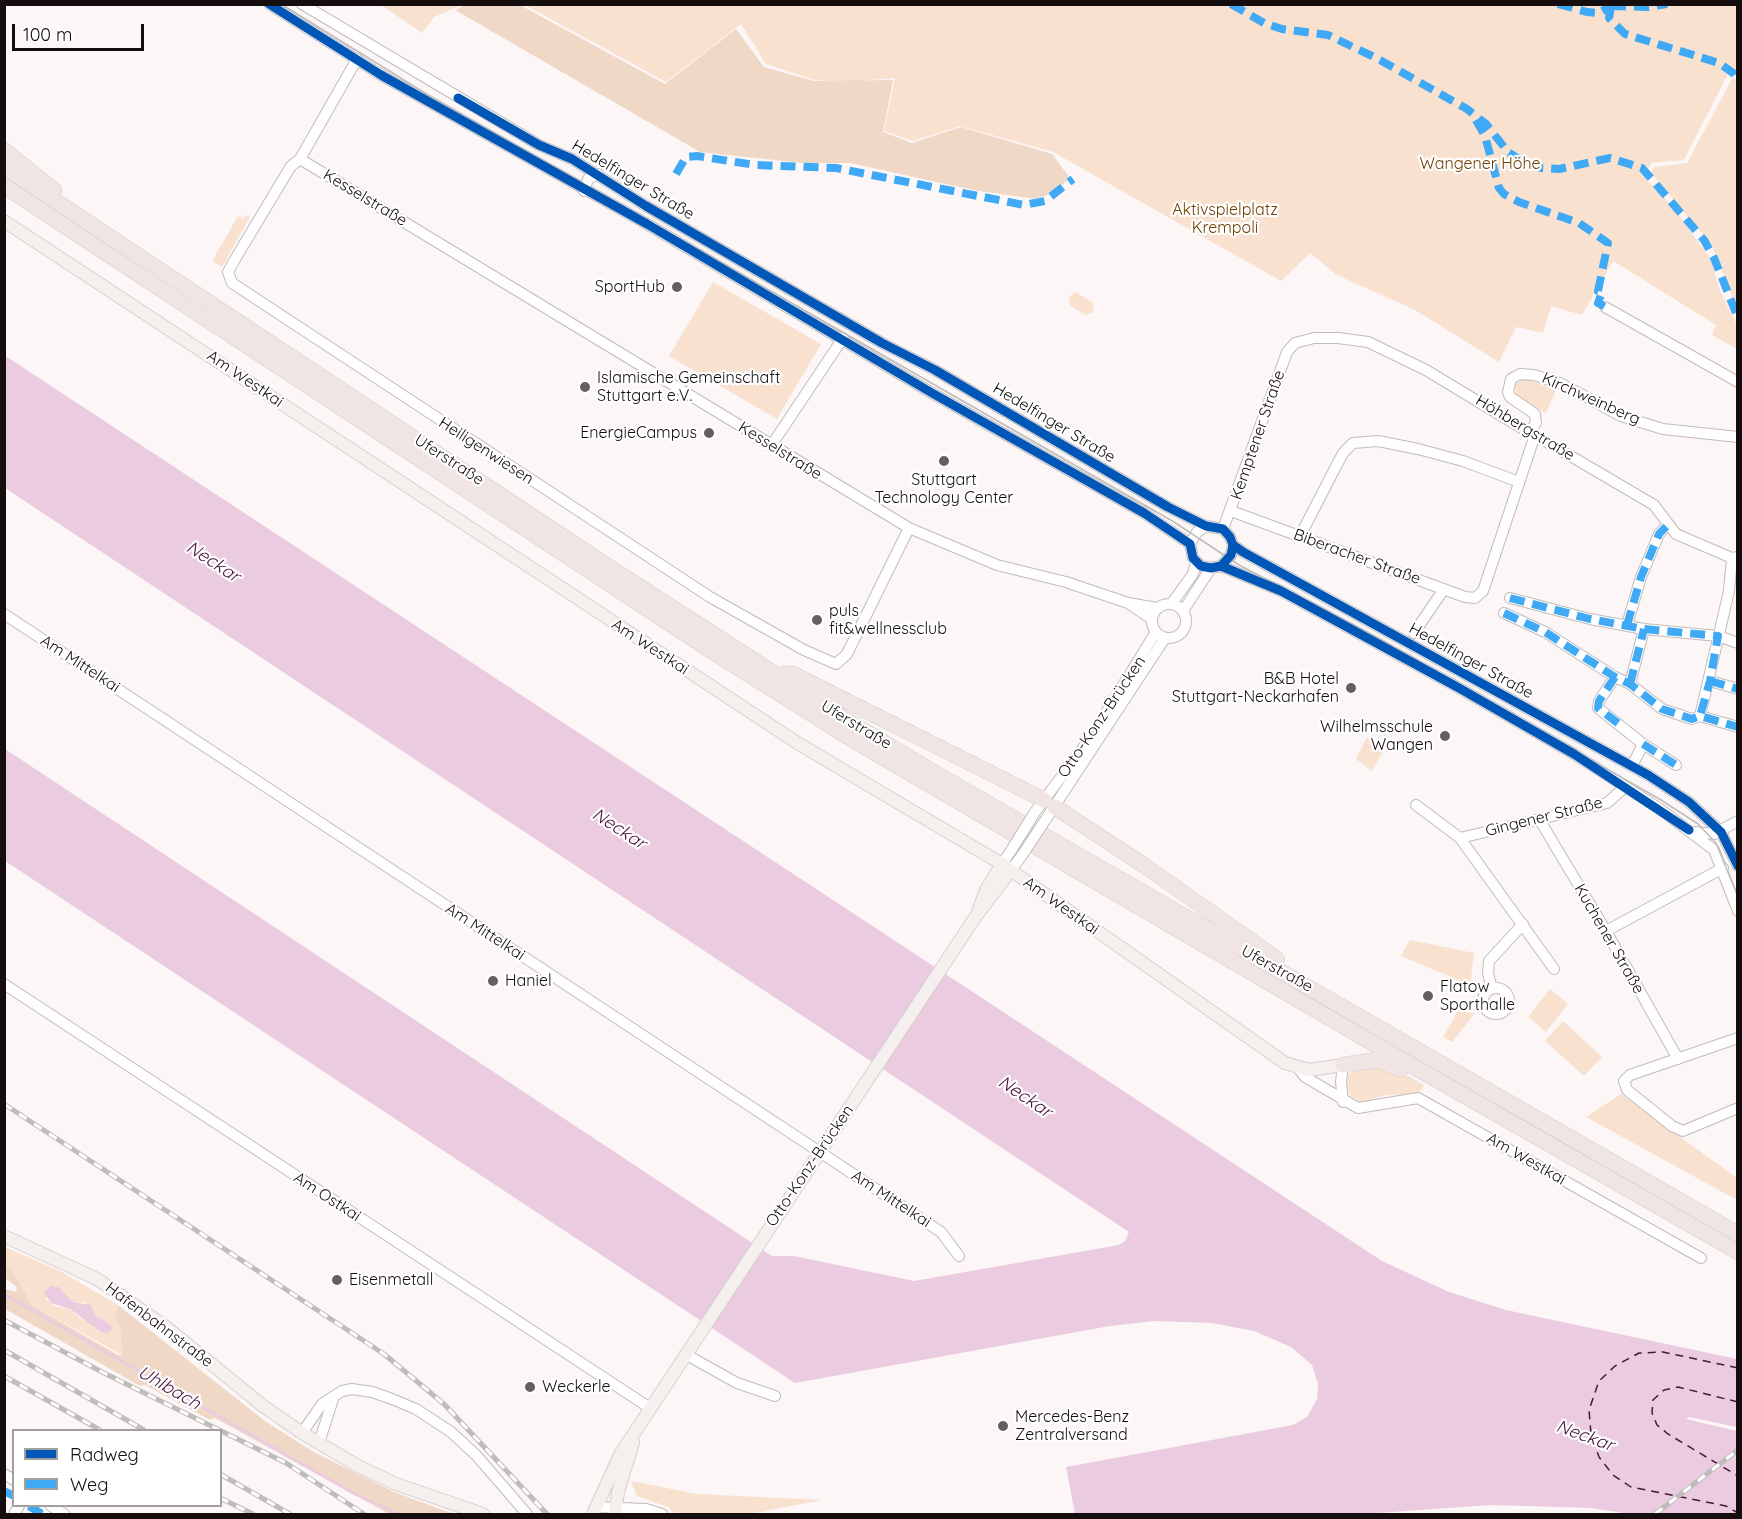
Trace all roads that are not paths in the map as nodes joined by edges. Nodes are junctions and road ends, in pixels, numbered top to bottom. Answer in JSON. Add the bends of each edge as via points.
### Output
{"nodes":[{"id":1,"x":268,"y":4,"type":"edge"},
{"id":2,"x":302,"y":4,"type":"edge"},
{"id":3,"x":357,"y":59,"type":"junction"},
{"id":4,"x":4,"y":150,"type":"edge"},
{"id":5,"x":553,"y":151,"type":"junction"},
{"id":6,"x":300,"y":159,"type":"junction"},
{"id":7,"x":4,"y":167,"type":"edge"},
{"id":8,"x":544,"y":167,"type":"junction"},
{"id":9,"x":598,"y":174,"type":"junction"},
{"id":10,"x":4,"y":186,"type":"edge"},
{"id":11,"x":584,"y":191,"type":"junction"},
{"id":12,"x":64,"y":207,"type":"junction"},
{"id":13,"x":4,"y":220,"type":"edge"},
{"id":14,"x":1605,"y":307,"type":"dead end"},
{"id":15,"x":843,"y":338,"type":"junction"},
{"id":16,"x":1295,"y":344,"type":"joint"},
{"id":17,"x":1737,"y":382,"type":"edge"},
{"id":18,"x":1534,"y":432,"type":"junction"},
{"id":19,"x":1737,"y":437,"type":"edge"},
{"id":20,"x":771,"y":446,"type":"junction"},
{"id":21,"x":1519,"y":482,"type":"junction"},
{"id":22,"x":1231,"y":511,"type":"junction"},
{"id":23,"x":1206,"y":526,"type":"junction"},
{"id":24,"x":1667,"y":526,"type":"junction"},
{"id":25,"x":909,"y":528,"type":"junction"},
{"id":26,"x":1223,"y":529,"type":"junction"},
{"id":27,"x":1300,"y":536,"type":"junction"},
{"id":28,"x":1190,"y":544,"type":"junction"},
{"id":29,"x":1233,"y":545,"type":"junction"},
{"id":30,"x":1735,"y":557,"type":"edge"},
{"id":31,"x":1196,"y":562,"type":"junction"},
{"id":32,"x":1216,"y":567,"type":"junction"},
{"id":33,"x":1444,"y":589,"type":"junction"},
{"id":34,"x":1510,"y":598,"type":"dead end"},
{"id":35,"x":1128,"y":603,"type":"junction"},
{"id":36,"x":1172,"y":603,"type":"junction"},
{"id":37,"x":1157,"y":608,"type":"junction"},
{"id":38,"x":1184,"y":611,"type":"junction"},
{"id":39,"x":1504,"y":613,"type":"dead end"},
{"id":40,"x":4,"y":614,"type":"edge"},
{"id":41,"x":1152,"y":619,"type":"junction"},
{"id":42,"x":1627,"y":625,"type":"junction"},
{"id":43,"x":1644,"y":629,"type":"junction"},
{"id":44,"x":1414,"y":633,"type":"dead end"},
{"id":45,"x":1160,"y":635,"type":"junction"},
{"id":46,"x":1718,"y":636,"type":"junction"},
{"id":47,"x":1737,"y":642,"type":"edge"},
{"id":48,"x":772,"y":673,"type":"junction"},
{"id":49,"x":1615,"y":677,"type":"junction"},
{"id":50,"x":1710,"y":681,"type":"junction"},
{"id":51,"x":1630,"y":684,"type":"junction"},
{"id":52,"x":1737,"y":689,"type":"edge"},
{"id":53,"x":1700,"y":716,"type":"junction"},
{"id":54,"x":1737,"y":727,"type":"edge"},
{"id":55,"x":1643,"y":744,"type":"junction"},
{"id":56,"x":1676,"y":765,"type":"dead end"},
{"id":57,"x":1632,"y":766,"type":"junction"},
{"id":58,"x":1624,"y":788,"type":"junction"},
{"id":59,"x":1416,"y":805,"type":"dead end"},
{"id":60,"x":1045,"y":809,"type":"junction"},
{"id":61,"x":1539,"y":819,"type":"junction"},
{"id":62,"x":1737,"y":821,"type":"edge"},
{"id":63,"x":1689,"y":830,"type":"junction"},
{"id":64,"x":1721,"y":832,"type":"junction"},
{"id":65,"x":1460,"y":838,"type":"junction"},
{"id":66,"x":1714,"y":850,"type":"junction"},
{"id":67,"x":1737,"y":866,"type":"edge"},
{"id":68,"x":1006,"y":867,"type":"junction"},
{"id":69,"x":1723,"y":868,"type":"junction"},
{"id":70,"x":1737,"y":911,"type":"edge"},
{"id":71,"x":1523,"y":924,"type":"junction"},
{"id":72,"x":1606,"y":931,"type":"junction"},
{"id":73,"x":1554,"y":969,"type":"dead end"},
{"id":74,"x":1295,"y":978,"type":"junction"},
{"id":75,"x":4,"y":984,"type":"edge"},
{"id":76,"x":1492,"y":989,"type":"dead end"},
{"id":77,"x":1737,"y":1038,"type":"edge"},
{"id":78,"x":1678,"y":1059,"type":"junction"},
{"id":79,"x":1343,"y":1065,"type":"junction"},
{"id":80,"x":1298,"y":1068,"type":"junction"},
{"id":81,"x":1418,"y":1070,"type":"junction"},
{"id":82,"x":1343,"y":1102,"type":"junction"},
{"id":83,"x":1737,"y":1108,"type":"edge"},
{"id":84,"x":819,"y":1152,"type":"junction"},
{"id":85,"x":1737,"y":1234,"type":"edge"},
{"id":86,"x":4,"y":1236,"type":"edge"},
{"id":87,"x":1737,"y":1252,"type":"edge"},
{"id":88,"x":959,"y":1256,"type":"dead end"},
{"id":89,"x":1701,"y":1258,"type":"dead end"},
{"id":90,"x":685,"y":1354,"type":"junction"},
{"id":91,"x":334,"y":1396,"type":"junction"},
{"id":92,"x":775,"y":1396,"type":"dead end"},
{"id":93,"x":647,"y":1412,"type":"junction"},
{"id":94,"x":302,"y":1433,"type":"junction"},
{"id":95,"x":319,"y":1443,"type":"junction"},
{"id":96,"x":622,"y":1461,"type":"junction"},
{"id":97,"x":594,"y":1511,"type":"edge"},
{"id":98,"x":615,"y":1511,"type":"edge"},
{"id":99,"x":483,"y":1515,"type":"edge"},
{"id":100,"x":527,"y":1515,"type":"edge"},
{"id":101,"x":662,"y":1515,"type":"edge"}],
"edges":[{"from":1,"to":3,"type":"street","name":"Hedelfinger Straße"},
{"from":2,"to":5,"type":"street","name":"Hedelfinger Straße"},
{"from":3,"to":6,"type":"street","name":"Heiligenwiesen"},
{"from":3,"to":8,"type":"street","name":"Hedelfinger Straße"},
{"from":4,"to":12,"type":"highway","via":[[59,194]]},
{"from":5,"to":8,"type":"street","name":"Hedelfinger Straße","via":[[553,159]]},
{"from":5,"to":9,"type":"street","name":"Hedelfinger Straße"},
{"from":6,"to":20,"type":"street","name":"Kesselstraße"},
{"from":6,"to":25,"type":"street","name":"Heiligenwiesen","via":[[291,166],[234,261],[228,272],[232,283],[710,597],[804,651],[836,664],[847,654]]},
{"from":7,"to":12,"type":"highway","name":"Uferstraße"},
{"from":8,"to":11,"type":"street","name":"Hedelfinger Straße"},
{"from":9,"to":11,"type":"street","name":"Hedelfinger Straße","via":[[588,179]]},
{"from":9,"to":23,"type":"street","name":"Hedelfinger Straße","via":[[882,343]]},
{"from":10,"to":81,"type":"highway","name":"Uferstraße","via":[[780,695],[930,787]]},
{"from":11,"to":15,"type":"street","name":"Hedelfinger Straße"},
{"from":12,"to":48,"type":"highway","name":"Uferstraße"},
{"from":13,"to":68,"type":"main road","name":"Am Westkai","via":[[799,744]]},
{"from":14,"to":17,"type":"street"},
{"from":15,"to":20,"type":"street"},
{"from":15,"to":28,"type":"street","name":"Hedelfinger Straße","via":[[1144,513]]},
{"from":16,"to":18,"type":"street","name":"Höhbergstraße","via":[[1314,338],[1368,342],[1426,370]]},
{"from":16,"to":22,"type":"street","name":"Kemptener Straße","via":[[1287,352]]},
{"from":18,"to":19,"type":"street","name":"Kirchweinberg","via":[[1535,414],[1508,392],[1511,379],[1520,374],[1560,383],[1621,416],[1663,429]]},
{"from":18,"to":21,"type":"street"},
{"from":18,"to":24,"type":"street","name":"Höhbergstraße","via":[[1654,505]]},
{"from":20,"to":25,"type":"street","name":"Kesselstraße"},
{"from":21,"to":27,"type":"street","via":[[1418,449],[1378,441],[1353,442],[1343,453]]},
{"from":21,"to":33,"type":"street","name":"Biberacher Straße","via":[[1483,591],[1475,598]]},
{"from":22,"to":26,"type":"street","name":"Kemptener Straße"},
{"from":22,"to":27,"type":"street","name":"Biberacher Straße"},
{"from":23,"to":26,"type":"street","name":"Hedelfinger Straße"},
{"from":23,"to":28,"type":"street","via":[[1197,531]]},
{"from":24,"to":30,"type":"street","name":"Höhbergstraße","via":[[1676,534]]},
{"from":24,"to":42,"type":"street","via":[[1659,534],[1641,577]]},
{"from":25,"to":35,"type":"street","name":"Kesselstraße","via":[[997,565]]},
{"from":26,"to":29,"type":"street","name":"Hedelfinger Straße"},
{"from":27,"to":33,"type":"street","name":"Biberacher Straße"},
{"from":28,"to":31,"type":"street"},
{"from":29,"to":32,"type":"street","name":"Otto-Konz-Brücken","via":[[1231,555]]},
{"from":29,"to":57,"type":"street","name":"Hedelfinger Straße"},
{"from":30,"to":46,"type":"street"},
{"from":31,"to":32,"type":"street","name":"Hedelfinger Straße"},
{"from":31,"to":36,"type":"street","via":[[1193,574]]},
{"from":32,"to":38,"type":"street","name":"Otto-Konz-Brücken"},
{"from":32,"to":58,"type":"street","name":"Hedelfinger Straße","via":[[1278,590],[1460,688]]},
{"from":33,"to":44,"type":"street"},
{"from":34,"to":42,"type":"street"},
{"from":35,"to":37,"type":"street","name":"Kesselstraße"},
{"from":35,"to":41,"type":"street","name":"Kesselstraße"},
{"from":36,"to":37,"type":"street"},
{"from":36,"to":38,"type":"street"},
{"from":37,"to":41,"type":"street"},
{"from":38,"to":45,"type":"street","name":"Otto-Konz-Brücken","via":[[1185,629],[1174,637]]},
{"from":39,"to":49,"type":"street","via":[[1545,632]]},
{"from":40,"to":84,"type":"street","name":"Am Mittelkai"},
{"from":41,"to":45,"type":"street"},
{"from":42,"to":43,"type":"street"},
{"from":43,"to":46,"type":"street"},
{"from":43,"to":51,"type":"street"},
{"from":45,"to":60,"type":"street","name":"Otto-Konz-Brücken"},
{"from":46,"to":47,"type":"street"},
{"from":46,"to":50,"type":"street"},
{"from":48,"to":60,"type":"highway","via":[[793,674]]},
{"from":48,"to":74,"type":"highway","name":"Uferstraße","via":[[937,774]]},
{"from":49,"to":51,"type":"street"},
{"from":49,"to":55,"type":"street","via":[[1598,708]]},
{"from":50,"to":52,"type":"street"},
{"from":50,"to":53,"type":"street"},
{"from":51,"to":53,"type":"street","via":[[1662,709],[1692,719]]},
{"from":53,"to":54,"type":"street"},
{"from":55,"to":56,"type":"street"},
{"from":55,"to":57,"type":"street"},
{"from":57,"to":64,"type":"street","name":"Hedelfinger Straße","via":[[1689,802]]},
{"from":58,"to":61,"type":"street","name":"Gingener Straße","via":[[1607,803]]},
{"from":58,"to":63,"type":"street","name":"Hedelfinger Straße"},
{"from":59,"to":65,"type":"street","name":"Gingener Straße"},
{"from":60,"to":68,"type":"street","name":"Otto-Konz-Brücken","bridge":true,"via":[[1012,849]]},
{"from":60,"to":68,"type":"street","name":"Otto-Konz-Brücken","bridge":true,"via":[[1023,854]]},
{"from":60,"to":74,"type":"highway","via":[[1145,866],[1287,966]]},
{"from":61,"to":65,"type":"street","name":"Gingener Straße"},
{"from":61,"to":72,"type":"street","name":"Kuchener Straße"},
{"from":62,"to":64,"type":"street"},
{"from":63,"to":64,"type":"street"},
{"from":63,"to":66,"type":"street","name":"Hedelfinger Straße"},
{"from":64,"to":66,"type":"street"},
{"from":64,"to":67,"type":"street"},
{"from":65,"to":71,"type":"street","name":"Gingener Straße"},
{"from":66,"to":69,"type":"street"},
{"from":68,"to":80,"type":"main road","name":"Am Westkai","via":[[1285,1063]]},
{"from":68,"to":84,"type":"main road","name":"Otto-Konz-Brücken"},
{"from":69,"to":70,"type":"street"},
{"from":69,"to":72,"type":"street"},
{"from":71,"to":73,"type":"street","name":"Gingener Straße"},
{"from":71,"to":76,"type":"street","via":[[1489,961]]},
{"from":72,"to":78,"type":"street","name":"Kuchener Straße"},
{"from":74,"to":85,"type":"highway","name":"Uferstraße"},
{"from":75,"to":93,"type":"street","name":"Am Ostkai"},
{"from":77,"to":78,"type":"street"},
{"from":78,"to":83,"type":"street","via":[[1630,1075],[1624,1081],[1627,1090],[1683,1131]]},
{"from":79,"to":80,"type":"main road","name":"Am Westkai"},
{"from":79,"to":81,"type":"highway","via":[[1376,1060],[1406,1071]]},
{"from":79,"to":82,"type":"street"},
{"from":80,"to":82,"type":"street","name":"Am Westkai"},
{"from":81,"to":87,"type":"highway","name":"Uferstraße"},
{"from":82,"to":89,"type":"street","name":"Am Westkai","via":[[1358,1108],[1418,1098]]},
{"from":84,"to":88,"type":"street","name":"Am Mittelkai","via":[[941,1232]]},
{"from":84,"to":90,"type":"main road","name":"Otto-Konz-Brücken"},
{"from":86,"to":94,"type":"main road","name":"Hafenbahnstraße","via":[[71,1264],[128,1299]]},
{"from":90,"to":92,"type":"street","via":[[737,1383]]},
{"from":90,"to":93,"type":"main road","name":"Otto-Konz-Brücken"},
{"from":91,"to":94,"type":"street","via":[[322,1404]]},
{"from":91,"to":95,"type":"street"},
{"from":91,"to":100,"type":"street","via":[[352,1389],[372,1392],[416,1409],[451,1432],[476,1455]]},
{"from":93,"to":96,"type":"main road","name":"Otto-Konz-Brücken"},
{"from":94,"to":95,"type":"main road","name":"Hafenbahnstraße"},
{"from":95,"to":99,"type":"main road","name":"Hafenbahnstraße","via":[[396,1484]]},
{"from":96,"to":97,"type":"main road","name":"Otto-Konz-Brücken"},
{"from":96,"to":98,"type":"main road","name":"Otto-Konz-Brücken"},
{"from":97,"to":98,"type":"street"},
{"from":98,"to":101,"type":"street","via":[[646,1509]]}]}
